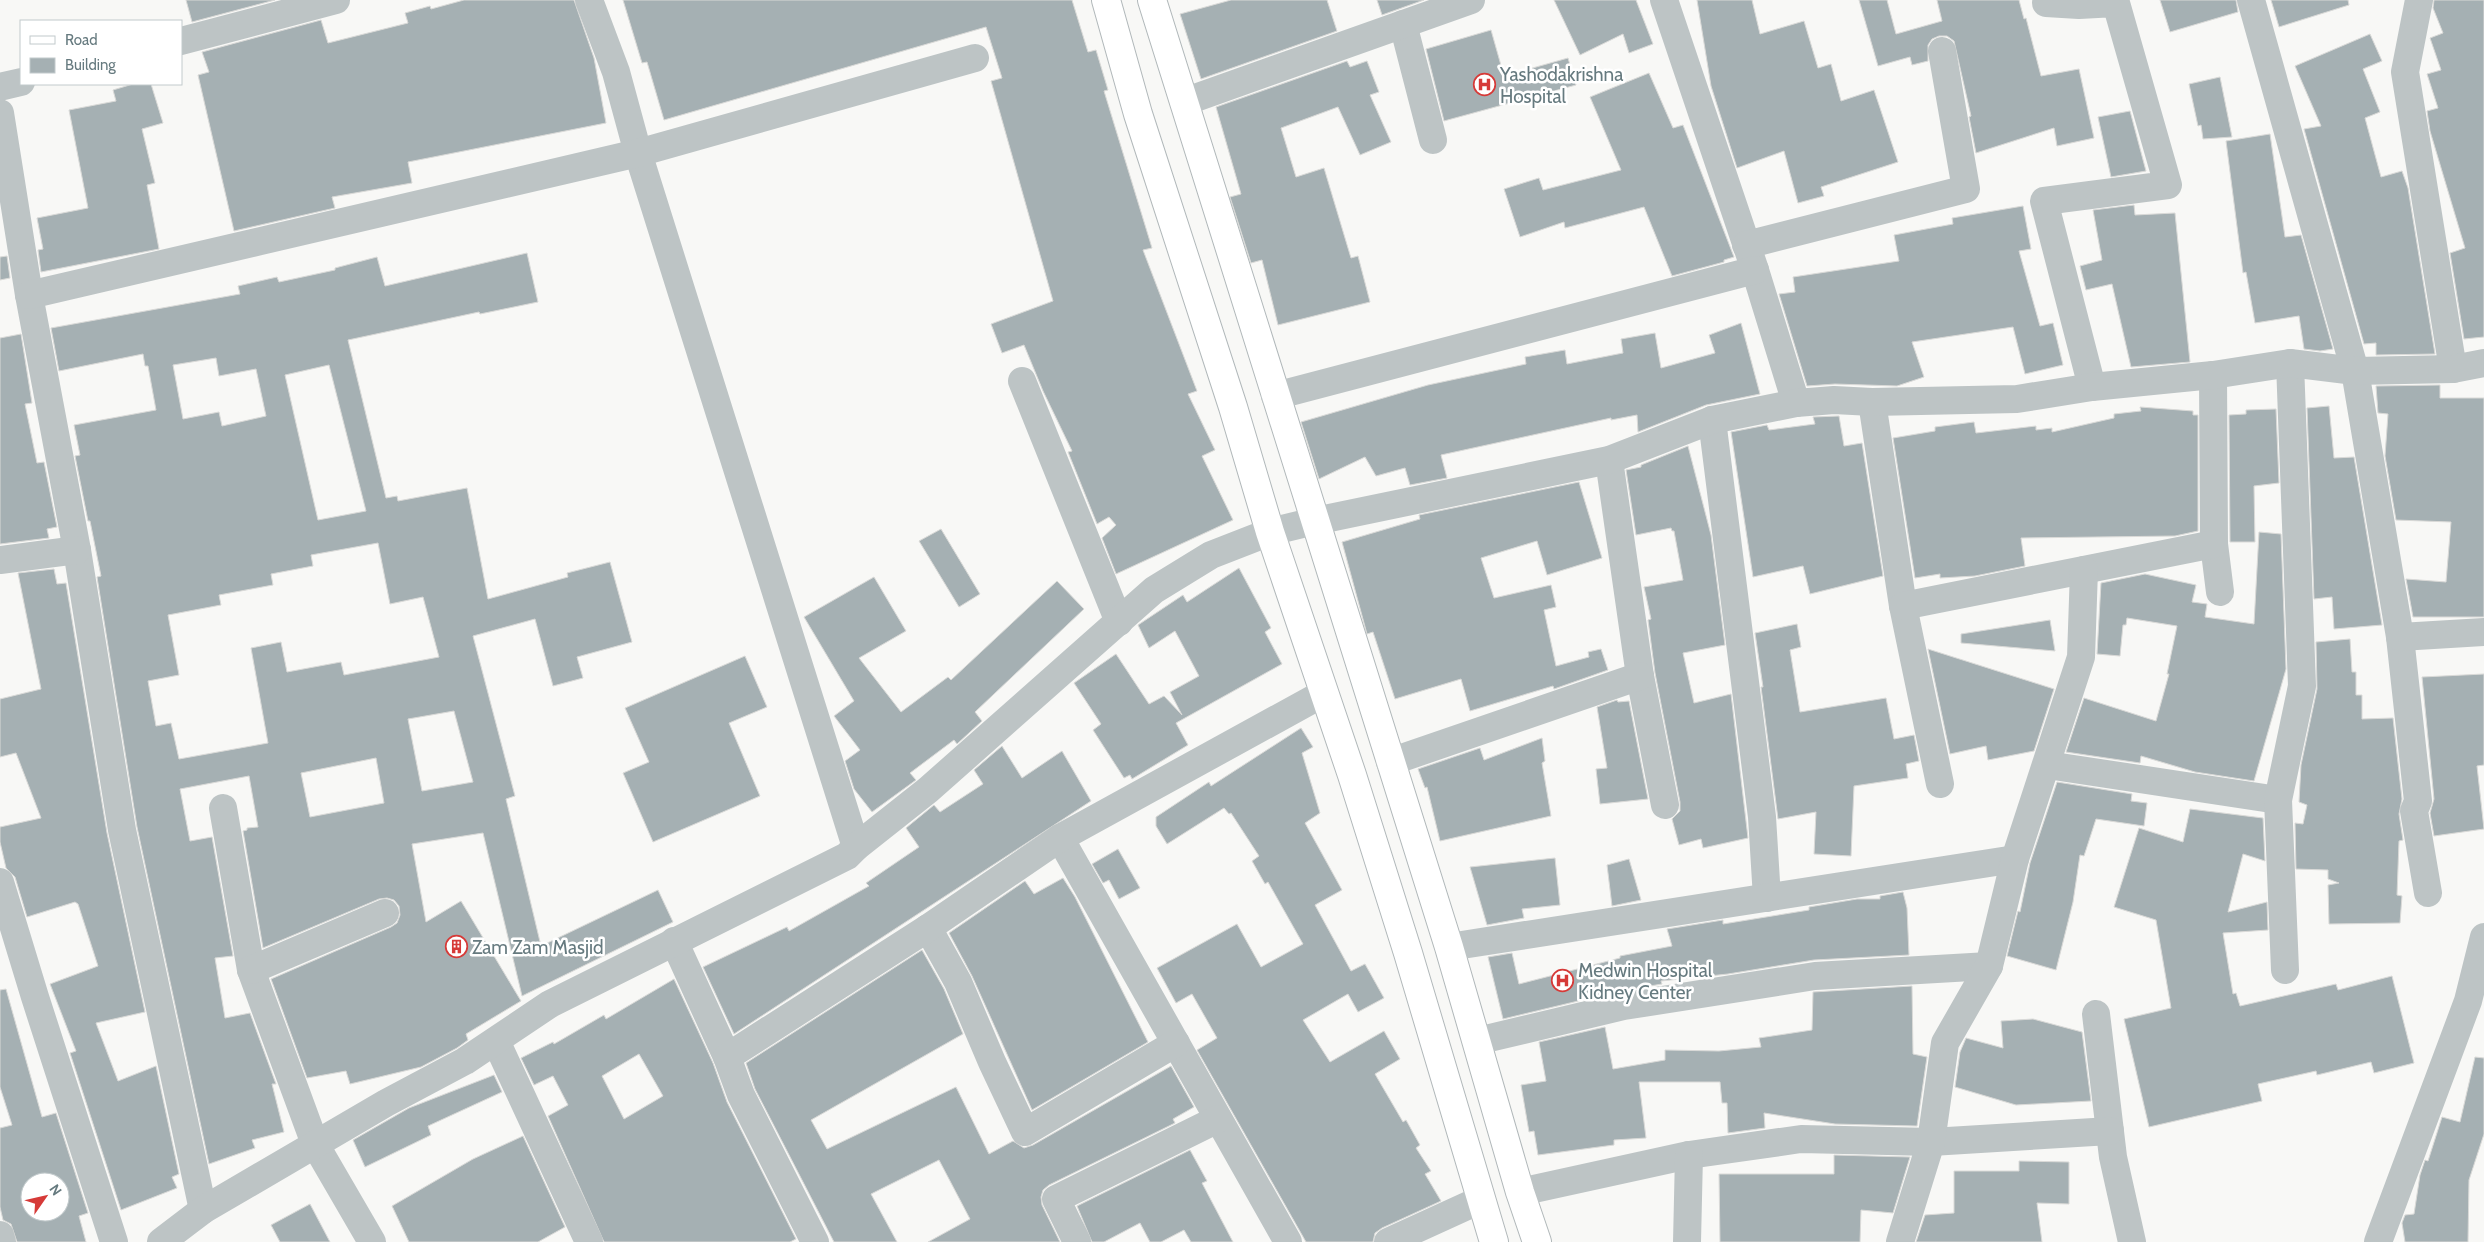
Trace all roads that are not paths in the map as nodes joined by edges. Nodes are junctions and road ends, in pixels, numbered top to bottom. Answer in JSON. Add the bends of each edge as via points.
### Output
{"nodes":[{"id":1,"x":336,"y":0,"type":"edge"},
{"id":2,"x":589,"y":0,"type":"edge"},
{"id":3,"x":1106,"y":0,"type":"edge"},
{"id":4,"x":1152,"y":0,"type":"edge"},
{"id":5,"x":1472,"y":0,"type":"edge"},
{"id":6,"x":1664,"y":0,"type":"edge"},
{"id":7,"x":2251,"y":0,"type":"edge"},
{"id":8,"x":2419,"y":0,"type":"edge"},
{"id":9,"x":2046,"y":3,"type":"dead end"},
{"id":10,"x":1437,"y":6,"type":"edge"},
{"id":11,"x":1403,"y":24,"type":"junction"},
{"id":12,"x":182,"y":41,"type":"edge"},
{"id":13,"x":1942,"y":51,"type":"dead end"},
{"id":14,"x":974,"y":58,"type":"dead end"},
{"id":15,"x":20,"y":82,"type":"edge"},
{"id":16,"x":0,"y":87,"type":"edge"},
{"id":17,"x":1184,"y":102,"type":"junction"},
{"id":18,"x":0,"y":113,"type":"edge"},
{"id":19,"x":1432,"y":140,"type":"dead end"},
{"id":20,"x":638,"y":153,"type":"junction"},
{"id":21,"x":1751,"y":257,"type":"junction"},
{"id":22,"x":29,"y":295,"type":"junction"},
{"id":23,"x":2290,"y":363,"type":"junction"},
{"id":24,"x":2484,"y":363,"type":"edge"},
{"id":25,"x":2453,"y":369,"type":"junction"},
{"id":26,"x":2355,"y":371,"type":"junction"},
{"id":27,"x":2214,"y":375,"type":"junction"},
{"id":28,"x":1022,"y":380,"type":"dead end"},
{"id":29,"x":2092,"y":387,"type":"junction"},
{"id":30,"x":1275,"y":396,"type":"junction"},
{"id":31,"x":1872,"y":402,"type":"junction"},
{"id":32,"x":1796,"y":403,"type":"junction"},
{"id":33,"x":1712,"y":420,"type":"junction"},
{"id":34,"x":1609,"y":460,"type":"junction"},
{"id":35,"x":1315,"y":521,"type":"junction"},
{"id":36,"x":1270,"y":532,"type":"junction"},
{"id":37,"x":2214,"y":544,"type":"junction"},
{"id":38,"x":77,"y":550,"type":"junction"},
{"id":39,"x":0,"y":560,"type":"edge"},
{"id":40,"x":2084,"y":570,"type":"junction"},
{"id":41,"x":2220,"y":592,"type":"dead end"},
{"id":42,"x":1903,"y":606,"type":"junction"},
{"id":43,"x":1119,"y":622,"type":"junction"},
{"id":44,"x":2484,"y":632,"type":"edge"},
{"id":45,"x":2400,"y":637,"type":"junction"},
{"id":46,"x":1640,"y":676,"type":"junction"},
{"id":47,"x":1324,"y":693,"type":"junction"},
{"id":48,"x":1390,"y":762,"type":"junction"},
{"id":49,"x":2047,"y":765,"type":"junction"},
{"id":50,"x":1940,"y":784,"type":"dead end"},
{"id":51,"x":2278,"y":800,"type":"junction"},
{"id":52,"x":1665,"y":805,"type":"dead end"},
{"id":53,"x":224,"y":808,"type":"dead end"},
{"id":54,"x":1060,"y":838,"type":"junction"},
{"id":55,"x":856,"y":846,"type":"junction"},
{"id":56,"x":2015,"y":859,"type":"junction"},
{"id":57,"x":0,"y":882,"type":"edge"},
{"id":58,"x":2428,"y":893,"type":"dead end"},
{"id":59,"x":1767,"y":898,"type":"junction"},
{"id":60,"x":385,"y":913,"type":"dead end"},
{"id":61,"x":928,"y":928,"type":"junction"},
{"id":62,"x":2484,"y":937,"type":"edge"},
{"id":63,"x":674,"y":941,"type":"junction"},
{"id":64,"x":1449,"y":947,"type":"junction"},
{"id":65,"x":1989,"y":966,"type":"junction"},
{"id":66,"x":251,"y":970,"type":"junction"},
{"id":67,"x":2285,"y":970,"type":"dead end"},
{"id":68,"x":2476,"y":999,"type":"edge"},
{"id":69,"x":2096,"y":1014,"type":"dead end"},
{"id":70,"x":1477,"y":1040,"type":"junction"},
{"id":71,"x":496,"y":1041,"type":"junction"},
{"id":72,"x":1176,"y":1043,"type":"junction"},
{"id":73,"x":727,"y":1057,"type":"junction"},
{"id":74,"x":1218,"y":1119,"type":"junction"},
{"id":75,"x":2110,"y":1131,"type":"junction"},
{"id":76,"x":1931,"y":1142,"type":"junction"},
{"id":77,"x":315,"y":1144,"type":"junction"},
{"id":78,"x":1689,"y":1155,"type":"junction"},
{"id":79,"x":1520,"y":1192,"type":"junction"},
{"id":80,"x":1480,"y":1200,"type":"junction"},
{"id":81,"x":203,"y":1210,"type":"junction"},
{"id":82,"x":0,"y":1235,"type":"edge"},
{"id":83,"x":2,"y":1242,"type":"edge"},
{"id":84,"x":114,"y":1242,"type":"edge"},
{"id":85,"x":161,"y":1242,"type":"edge"},
{"id":86,"x":372,"y":1242,"type":"edge"},
{"id":87,"x":589,"y":1242,"type":"edge"},
{"id":88,"x":816,"y":1242,"type":"edge"},
{"id":89,"x":1077,"y":1242,"type":"edge"},
{"id":90,"x":1288,"y":1242,"type":"edge"},
{"id":91,"x":1388,"y":1242,"type":"edge"},
{"id":92,"x":1494,"y":1242,"type":"edge"},
{"id":93,"x":1538,"y":1242,"type":"edge"},
{"id":94,"x":1687,"y":1242,"type":"edge"},
{"id":95,"x":1900,"y":1242,"type":"edge"},
{"id":96,"x":2132,"y":1242,"type":"edge"},
{"id":97,"x":2378,"y":1242,"type":"edge"}],
"edges":[{"from":1,"to":12,"type":"street"},
{"from":2,"to":20,"type":"street","via":[[616,72]]},
{"from":3,"to":36,"type":"main road","via":[[1138,114]]},
{"from":4,"to":17,"type":"main road"},
{"from":5,"to":10,"type":"street"},
{"from":6,"to":21,"type":"street"},
{"from":7,"to":26,"type":"street"},
{"from":8,"to":25,"type":"street","via":[[2405,72]]},
{"from":9,"to":29,"type":"street","via":[[2116,3],[2168,185],[2044,201]]},
{"from":10,"to":11,"type":"street"},
{"from":11,"to":17,"type":"street"},
{"from":11,"to":19,"type":"street"},
{"from":13,"to":21,"type":"street","via":[[1966,188]]},
{"from":14,"to":20,"type":"street"},
{"from":15,"to":16,"type":"street"},
{"from":17,"to":30,"type":"main road"},
{"from":18,"to":22,"type":"street"},
{"from":20,"to":22,"type":"street"},
{"from":20,"to":55,"type":"street"},
{"from":21,"to":30,"type":"street"},
{"from":21,"to":32,"type":"street"},
{"from":22,"to":38,"type":"street"},
{"from":23,"to":26,"type":"street"},
{"from":23,"to":27,"type":"street"},
{"from":23,"to":51,"type":"street","via":[[2302,686]]},
{"from":24,"to":25,"type":"street"},
{"from":25,"to":26,"type":"street"},
{"from":26,"to":45,"type":"street"},
{"from":27,"to":29,"type":"street"},
{"from":27,"to":37,"type":"street"},
{"from":28,"to":43,"type":"street"},
{"from":29,"to":31,"type":"street","via":[[2016,399]]},
{"from":30,"to":35,"type":"main road"},
{"from":31,"to":32,"type":"street"},
{"from":31,"to":42,"type":"street"},
{"from":32,"to":33,"type":"street"},
{"from":33,"to":34,"type":"street"},
{"from":33,"to":59,"type":"street","via":[[1762,817]]},
{"from":34,"to":35,"type":"street"},
{"from":34,"to":46,"type":"street"},
{"from":35,"to":36,"type":"street"},
{"from":35,"to":48,"type":"main road"},
{"from":36,"to":43,"type":"street","via":[[1211,555],[1154,590]]},
{"from":36,"to":47,"type":"main road"},
{"from":37,"to":40,"type":"street"},
{"from":37,"to":41,"type":"street"},
{"from":38,"to":39,"type":"street"},
{"from":38,"to":81,"type":"street","via":[[122,830]]},
{"from":40,"to":42,"type":"street"},
{"from":40,"to":49,"type":"street","via":[[2081,658]]},
{"from":42,"to":50,"type":"street"},
{"from":43,"to":55,"type":"street","via":[[928,790]]},
{"from":44,"to":45,"type":"street"},
{"from":45,"to":58,"type":"street","via":[[2418,801],[2414,811]]},
{"from":46,"to":48,"type":"street"},
{"from":46,"to":52,"type":"street"},
{"from":47,"to":54,"type":"street"},
{"from":47,"to":80,"type":"main road","via":[[1408,953]]},
{"from":48,"to":64,"type":"main road"},
{"from":49,"to":51,"type":"street"},
{"from":49,"to":56,"type":"street"},
{"from":51,"to":67,"type":"street"},
{"from":53,"to":66,"type":"street"},
{"from":54,"to":61,"type":"street"},
{"from":54,"to":72,"type":"street"},
{"from":55,"to":63,"type":"street","via":[[847,856]]},
{"from":56,"to":59,"type":"street"},
{"from":56,"to":65,"type":"street"},
{"from":57,"to":84,"type":"street"},
{"from":59,"to":64,"type":"street"},
{"from":60,"to":66,"type":"street"},
{"from":61,"to":72,"type":"street","via":[[958,982],[1025,1132]]},
{"from":61,"to":73,"type":"street"},
{"from":62,"to":68,"type":"street"},
{"from":63,"to":71,"type":"street","via":[[550,1004]]},
{"from":63,"to":73,"type":"street"},
{"from":64,"to":70,"type":"main road"},
{"from":65,"to":70,"type":"street","via":[[1805,978],[1624,1006]]},
{"from":65,"to":76,"type":"street","via":[[1944,1043]]},
{"from":66,"to":77,"type":"street"},
{"from":68,"to":97,"type":"street"},
{"from":69,"to":75,"type":"street"},
{"from":70,"to":79,"type":"main road"},
{"from":71,"to":77,"type":"street"},
{"from":71,"to":87,"type":"street"},
{"from":72,"to":74,"type":"street"},
{"from":73,"to":88,"type":"street","via":[[741,1095]]},
{"from":74,"to":89,"type":"street","via":[[1056,1199]]},
{"from":74,"to":90,"type":"street"},
{"from":75,"to":76,"type":"street"},
{"from":75,"to":96,"type":"street"},
{"from":76,"to":78,"type":"street","via":[[1800,1139]]},
{"from":76,"to":95,"type":"street"},
{"from":77,"to":81,"type":"street"},
{"from":77,"to":86,"type":"street"},
{"from":78,"to":79,"type":"street"},
{"from":78,"to":94,"type":"street"},
{"from":79,"to":93,"type":"main road"},
{"from":80,"to":91,"type":"street"},
{"from":80,"to":92,"type":"main road"},
{"from":81,"to":85,"type":"street"},
{"from":82,"to":83,"type":"street"}]}
